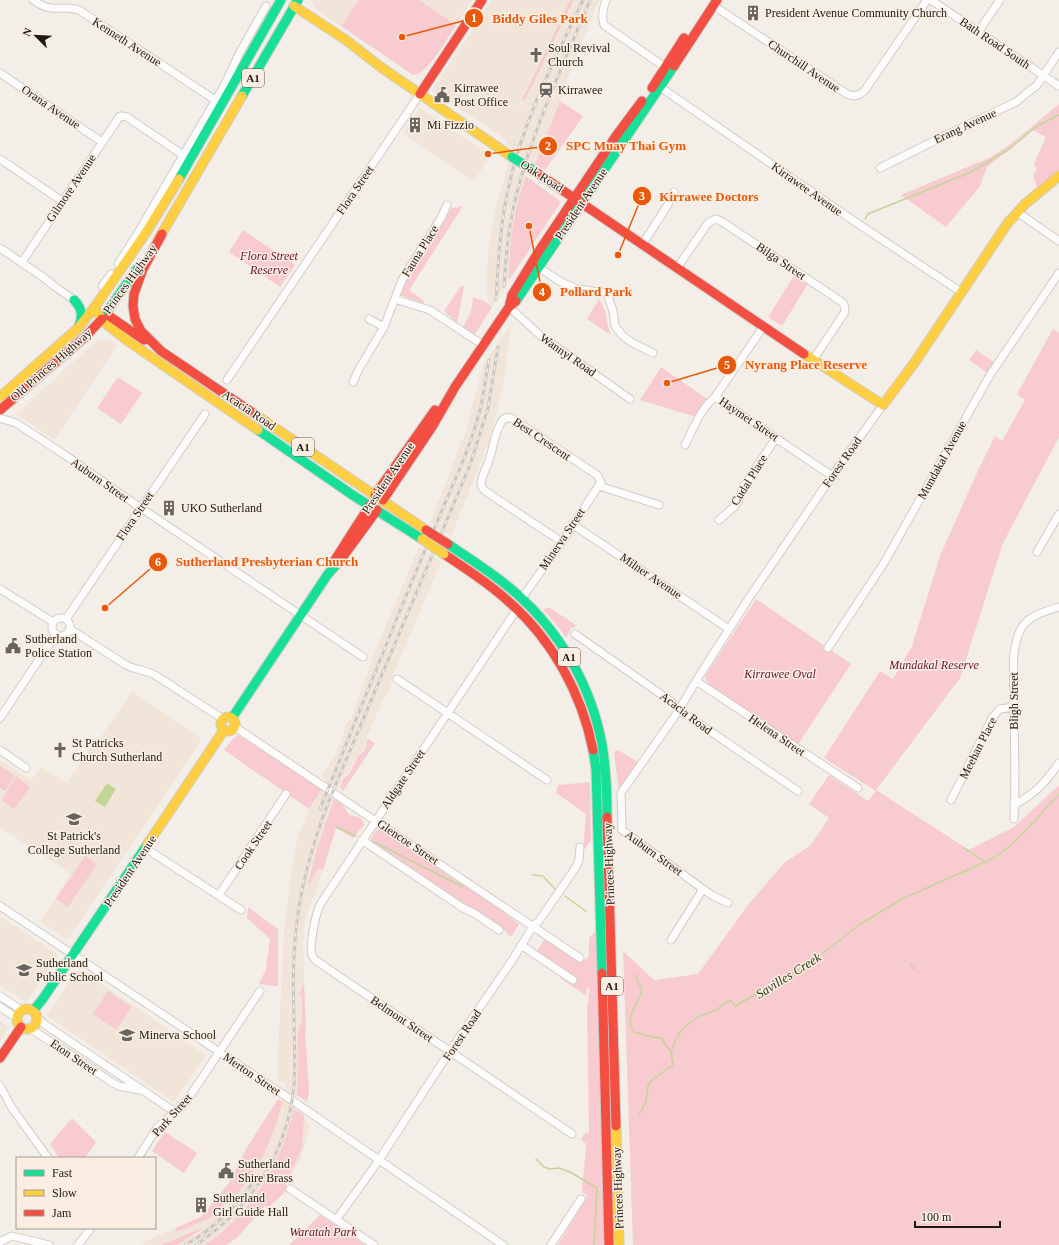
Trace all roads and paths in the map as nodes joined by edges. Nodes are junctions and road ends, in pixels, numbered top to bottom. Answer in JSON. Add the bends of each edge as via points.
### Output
{"nodes":[{"id":1,"x":33,"y":0,"type":"edge"},
{"id":2,"x":281,"y":0,"type":"edge"},
{"id":3,"x":482,"y":0,"type":"edge"},
{"id":4,"x":606,"y":0,"type":"edge"},
{"id":5,"x":926,"y":0,"type":"edge"},
{"id":6,"x":931,"y":0,"type":"edge"},
{"id":7,"x":1000,"y":0,"type":"edge"},
{"id":8,"x":714,"y":2,"type":"edge"},
{"id":9,"x":296,"y":3,"type":"edge"},
{"id":10,"x":266,"y":6,"type":"dead end"},
{"id":11,"x":978,"y":32,"type":"junction"},
{"id":12,"x":1059,"y":52,"type":"edge"},
{"id":13,"x":668,"y":69,"type":"junction"},
{"id":14,"x":0,"y":73,"type":"edge"},
{"id":15,"x":1044,"y":76,"type":"junction"},
{"id":16,"x":658,"y":84,"type":"junction"},
{"id":17,"x":1059,"y":86,"type":"edge"},
{"id":18,"x":420,"y":94,"type":"junction"},
{"id":19,"x":215,"y":100,"type":"junction"},
{"id":20,"x":102,"y":142,"type":"junction"},
{"id":21,"x":183,"y":154,"type":"junction"},
{"id":22,"x":0,"y":159,"type":"edge"},
{"id":23,"x":880,"y":168,"type":"dead end"},
{"id":24,"x":1059,"y":176,"type":"edge"},
{"id":25,"x":674,"y":192,"type":"dead end"},
{"id":26,"x":578,"y":200,"type":"junction"},
{"id":27,"x":62,"y":201,"type":"junction"},
{"id":28,"x":447,"y":205,"type":"dead end"},
{"id":29,"x":1017,"y":212,"type":"junction"},
{"id":30,"x":162,"y":234,"type":"junction"},
{"id":31,"x":1059,"y":241,"type":"edge"},
{"id":32,"x":642,"y":245,"type":"junction"},
{"id":33,"x":0,"y":248,"type":"edge"},
{"id":34,"x":22,"y":262,"type":"junction"},
{"id":35,"x":538,"y":267,"type":"junction"},
{"id":36,"x":677,"y":268,"type":"junction"},
{"id":37,"x":1059,"y":273,"type":"edge"},
{"id":38,"x":102,"y":286,"type":"dead end"},
{"id":39,"x":961,"y":292,"type":"junction"},
{"id":40,"x":395,"y":299,"type":"junction"},
{"id":41,"x":74,"y":300,"type":"joint"},
{"id":42,"x":509,"y":307,"type":"junction"},
{"id":43,"x":94,"y":308,"type":"junction"},
{"id":44,"x":103,"y":316,"type":"junction"},
{"id":45,"x":369,"y":319,"type":"dead end"},
{"id":46,"x":764,"y":326,"type":"junction"},
{"id":47,"x":384,"y":327,"type":"junction"},
{"id":48,"x":78,"y":328,"type":"junction"},
{"id":49,"x":85,"y":337,"type":"junction"},
{"id":50,"x":128,"y":341,"type":"junction"},
{"id":51,"x":483,"y":345,"type":"junction"},
{"id":52,"x":161,"y":351,"type":"junction"},
{"id":53,"x":653,"y":353,"type":"dead end"},
{"id":54,"x":813,"y":360,"type":"junction"},
{"id":55,"x":227,"y":380,"type":"dead end"},
{"id":56,"x":353,"y":382,"type":"dead end"},
{"id":57,"x":1,"y":396,"type":"edge"},
{"id":58,"x":716,"y":397,"type":"junction"},
{"id":59,"x":630,"y":399,"type":"dead end"},
{"id":60,"x":8,"y":401,"type":"edge"},
{"id":61,"x":883,"y":405,"type":"junction"},
{"id":62,"x":0,"y":410,"type":"edge"},
{"id":63,"x":205,"y":414,"type":"dead end"},
{"id":64,"x":0,"y":418,"type":"edge"},
{"id":65,"x":16,"y":423,"type":"junction"},
{"id":66,"x":776,"y":438,"type":"junction"},
{"id":67,"x":685,"y":445,"type":"dead end"},
{"id":68,"x":832,"y":476,"type":"junction"},
{"id":69,"x":600,"y":483,"type":"junction"},
{"id":70,"x":379,"y":498,"type":"junction"},
{"id":71,"x":660,"y":505,"type":"dead end"},
{"id":72,"x":373,"y":507,"type":"junction"},
{"id":73,"x":141,"y":508,"type":"junction"},
{"id":74,"x":1059,"y":514,"type":"edge"},
{"id":75,"x":719,"y":520,"type":"dead end"},
{"id":76,"x":572,"y":524,"type":"junction"},
{"id":77,"x":562,"y":542,"type":"junction"},
{"id":78,"x":448,"y":544,"type":"joint"},
{"id":79,"x":1037,"y":552,"type":"dead end"},
{"id":80,"x":444,"y":554,"type":"joint"},
{"id":81,"x":0,"y":589,"type":"edge"},
{"id":82,"x":522,"y":598,"type":"junction"},
{"id":83,"x":1059,"y":606,"type":"edge"},
{"id":84,"x":517,"y":609,"type":"junction"},
{"id":85,"x":300,"y":615,"type":"junction"},
{"id":86,"x":66,"y":619,"type":"junction"},
{"id":87,"x":53,"y":622,"type":"junction"},
{"id":88,"x":70,"y":629,"type":"junction"},
{"id":89,"x":729,"y":629,"type":"junction"},
{"id":90,"x":56,"y":634,"type":"junction"},
{"id":91,"x":575,"y":634,"type":"dead end"},
{"id":92,"x":828,"y":648,"type":"dead end"},
{"id":93,"x":363,"y":657,"type":"dead end"},
{"id":94,"x":397,"y":679,"type":"dead end"},
{"id":95,"x":696,"y":681,"type":"junction"},
{"id":96,"x":1014,"y":707,"type":"junction"},
{"id":97,"x":679,"y":710,"type":"junction"},
{"id":98,"x":448,"y":714,"type":"junction"},
{"id":99,"x":0,"y":718,"type":"edge"},
{"id":100,"x":227,"y":718,"type":"junction"},
{"id":101,"x":235,"y":727,"type":"junction"},
{"id":102,"x":224,"y":730,"type":"junction"},
{"id":103,"x":0,"y":750,"type":"edge"},
{"id":104,"x":642,"y":761,"type":"joint"},
{"id":105,"x":1059,"y":763,"type":"edge"},
{"id":106,"x":26,"y":768,"type":"dead end"},
{"id":107,"x":547,"y":780,"type":"dead end"},
{"id":108,"x":858,"y":788,"type":"dead end"},
{"id":109,"x":798,"y":791,"type":"dead end"},
{"id":110,"x":286,"y":794,"type":"dead end"},
{"id":111,"x":951,"y":800,"type":"dead end"},
{"id":112,"x":1014,"y":805,"type":"junction"},
{"id":113,"x":1014,"y":819,"type":"dead end"},
{"id":114,"x":375,"y":820,"type":"junction"},
{"id":115,"x":362,"y":840,"type":"junction"},
{"id":116,"x":580,"y":847,"type":"dead end"},
{"id":117,"x":145,"y":848,"type":"junction"},
{"id":118,"x":703,"y":889,"type":"junction"},
{"id":119,"x":219,"y":895,"type":"junction"},
{"id":120,"x":728,"y":903,"type":"dead end"},
{"id":121,"x":0,"y":906,"type":"edge"},
{"id":122,"x":241,"y":910,"type":"dead end"},
{"id":123,"x":533,"y":926,"type":"junction"},
{"id":124,"x":499,"y":930,"type":"dead end"},
{"id":125,"x":671,"y":940,"type":"dead end"},
{"id":126,"x":521,"y":945,"type":"junction"},
{"id":127,"x":73,"y":954,"type":"junction"},
{"id":128,"x":313,"y":958,"type":"joint"},
{"id":129,"x":580,"y":958,"type":"dead end"},
{"id":130,"x":573,"y":980,"type":"dead end"},
{"id":131,"x":260,"y":991,"type":"dead end"},
{"id":132,"x":0,"y":996,"type":"edge"},
{"id":133,"x":0,"y":1007,"type":"edge"},
{"id":134,"x":35,"y":1013,"type":"junction"},
{"id":135,"x":19,"y":1014,"type":"junction"},
{"id":136,"x":24,"y":1028,"type":"junction"},
{"id":137,"x":219,"y":1052,"type":"junction"},
{"id":138,"x":450,"y":1052,"type":"junction"},
{"id":139,"x":0,"y":1058,"type":"edge"},
{"id":140,"x":124,"y":1078,"type":"junction"},
{"id":141,"x":0,"y":1086,"type":"edge"},
{"id":142,"x":120,"y":1086,"type":"junction"},
{"id":143,"x":145,"y":1092,"type":"junction"},
{"id":144,"x":175,"y":1112,"type":"junction"},
{"id":145,"x":572,"y":1134,"type":"dead end"},
{"id":146,"x":47,"y":1157,"type":"edge"},
{"id":147,"x":139,"y":1157,"type":"edge"},
{"id":148,"x":379,"y":1159,"type":"junction"},
{"id":149,"x":290,"y":1189,"type":"dead end"},
{"id":150,"x":581,"y":1199,"type":"dead end"},
{"id":151,"x":336,"y":1220,"type":"junction"},
{"id":152,"x":90,"y":1229,"type":"edge"},
{"id":153,"x":0,"y":1242,"type":"edge"},
{"id":154,"x":49,"y":1245,"type":"edge"},
{"id":155,"x":78,"y":1245,"type":"edge"},
{"id":156,"x":374,"y":1245,"type":"edge"},
{"id":157,"x":503,"y":1245,"type":"edge"},
{"id":158,"x":551,"y":1245,"type":"edge"},
{"id":159,"x":609,"y":1245,"type":"edge"},
{"id":160,"x":619,"y":1245,"type":"edge"}],
"edges":[{"from":1,"to":19,"type":"street","name":"Kenneth Avenue","via":[[49,8],[79,10]]},
{"from":2,"to":9,"type":"main road","name":"Oak Road"},
{"from":2,"to":43,"type":"main road","name":"Princes Highway","number":"A1","via":[[155,220]]},
{"from":3,"to":18,"type":"main road","name":"Flora Street"},
{"from":4,"to":13,"type":"street","via":[[602,11],[604,25]]},
{"from":5,"to":8,"type":"street","name":"Churchill Avenue","via":[[865,90],[856,96],[847,94]]},
{"from":6,"to":11,"type":"street","name":"Bath Road South"},
{"from":7,"to":11,"type":"street"},
{"from":8,"to":13,"type":"main road","name":"President Avenue"},
{"from":9,"to":18,"type":"main road","name":"Oak Road"},
{"from":9,"to":30,"type":"main road","name":"Princes Highway","number":"A1"},
{"from":10,"to":19,"type":"street","name":"Princes Highway"},
{"from":11,"to":15,"type":"street","name":"Bath Road South"},
{"from":12,"to":15,"type":"street","name":"Erang Avenue"},
{"from":13,"to":16,"type":"main road","name":"President Avenue"},
{"from":14,"to":20,"type":"street","name":"Orana Avenue"},
{"from":15,"to":17,"type":"street","name":"Bath Road South"},
{"from":15,"to":23,"type":"street","name":"Erang Avenue","via":[[1016,102]]},
{"from":16,"to":26,"type":"main road","name":"President Avenue","via":[[616,136]]},
{"from":16,"to":39,"type":"street","name":"Kirrawee Avenue","via":[[854,221]]},
{"from":18,"to":26,"type":"main road","name":"Oak Road","bridge":true},
{"from":18,"to":55,"type":"street","name":"Flora Street"},
{"from":19,"to":21,"type":"street","name":"Princes Highway"},
{"from":20,"to":21,"type":"street","name":"Gilmore Avenue","via":[[122,116]]},
{"from":20,"to":27,"type":"street","name":"Gilmore Avenue"},
{"from":21,"to":38,"type":"street","name":"Princes Highway","via":[[136,236]]},
{"from":22,"to":27,"type":"street"},
{"from":24,"to":29,"type":"main road","name":"Forest Road"},
{"from":25,"to":32,"type":"street"},
{"from":26,"to":32,"type":"main road","name":"Oak Road"},
{"from":26,"to":35,"type":"main road","name":"President Avenue"},
{"from":26,"to":42,"type":"main road","name":"President Avenue","via":[[512,295]]},
{"from":27,"to":34,"type":"street","name":"Gilmore Avenue"},
{"from":28,"to":40,"type":"street","name":"Fauna Place","via":[[402,280]]},
{"from":29,"to":31,"type":"street"},
{"from":29,"to":39,"type":"main road","name":"Forest Road"},
{"from":30,"to":44,"type":"main road","name":"Princes Highway"},
{"from":30,"to":52,"type":"main road","name":"Acacia Road","number":"A1","via":[[138,282],[133,303],[134,316],[140,329]]},
{"from":32,"to":36,"type":"main road","name":"Oak Road"},
{"from":33,"to":34,"type":"street"},
{"from":34,"to":41,"type":"street"},
{"from":35,"to":42,"type":"main road","name":"President Avenue","via":[[518,299]]},
{"from":35,"to":53,"type":"street","via":[[577,289],[607,294],[615,326],[622,335]]},
{"from":36,"to":46,"type":"main road","name":"Oak Road"},
{"from":36,"to":54,"type":"street","name":"Bilga Street","via":[[708,223],[716,219],[839,300],[844,304],[844,312]]},
{"from":37,"to":92,"type":"street","name":"Mundakal Avenue","via":[[990,375],[884,563]]},
{"from":39,"to":61,"type":"main road","name":"Forest Road"},
{"from":40,"to":47,"type":"street","name":"Fauna Place"},
{"from":40,"to":51,"type":"street","via":[[430,310]]},
{"from":41,"to":48,"type":"main road","via":[[80,306],[81,312]]},
{"from":42,"to":51,"type":"main road","name":"President Avenue"},
{"from":42,"to":59,"type":"street","name":"Wannyl Road","via":[[542,336]]},
{"from":43,"to":44,"type":"main road"},
{"from":43,"to":48,"type":"main road","name":"Old Princes Highway"},
{"from":44,"to":49,"type":"main road","name":"Old Princes Highway"},
{"from":44,"to":50,"type":"main road","name":"Acacia Road","number":"A1"},
{"from":44,"to":52,"type":"main road","number":"A1"},
{"from":45,"to":47,"type":"street"},
{"from":46,"to":54,"type":"main road","name":"Oak Road"},
{"from":46,"to":58,"type":"street","name":"Haymet Street"},
{"from":47,"to":56,"type":"street","name":"Fauna Place"},
{"from":48,"to":57,"type":"main road","name":"Old Princes Highway"},
{"from":49,"to":50,"type":"main road","via":[[103,331]]},
{"from":49,"to":60,"type":"main road","name":"Old Princes Highway"},
{"from":50,"to":72,"type":"main road","name":"Acacia Road","number":"A1"},
{"from":51,"to":70,"type":"main road","name":"President Avenue","via":[[455,387],[408,448]]},
{"from":52,"to":70,"type":"main road","name":"Acacia Road","number":"A1"},
{"from":54,"to":61,"type":"main road","name":"Oak Road"},
{"from":58,"to":66,"type":"street","name":"Haymet Street"},
{"from":58,"to":67,"type":"street","via":[[710,401],[699,418]]},
{"from":60,"to":62,"type":"main road","name":"Old Princes Highway"},
{"from":60,"to":65,"type":"street","via":[[8,414]]},
{"from":61,"to":68,"type":"street","name":"Forest Road"},
{"from":63,"to":73,"type":"street","name":"Flora Street"},
{"from":64,"to":65,"type":"street","name":"Auburn Street"},
{"from":65,"to":73,"type":"street","name":"Auburn Street"},
{"from":66,"to":68,"type":"street","name":"Haymet Street"},
{"from":66,"to":75,"type":"street","name":"Cudal Place","via":[[743,487],[735,506]]},
{"from":68,"to":89,"type":"street","name":"Forest Road"},
{"from":69,"to":71,"type":"street"},
{"from":69,"to":76,"type":"street","name":"Minerva Street"},
{"from":69,"to":77,"type":"street","name":"Best Crescent","via":[[597,475],[513,419],[508,417],[502,421],[494,440],[482,487]]},
{"from":70,"to":72,"type":"main road","name":"President Avenue"},
{"from":70,"to":78,"type":"main road","name":"Acacia Road","number":"A1","bridge":true},
{"from":72,"to":80,"type":"main road","name":"Acacia Road","number":"A1","bridge":true},
{"from":72,"to":85,"type":"main road","name":"President Avenue","via":[[339,552],[328,574]]},
{"from":73,"to":85,"type":"street","name":"Auburn Street"},
{"from":73,"to":86,"type":"street","name":"Flora Street"},
{"from":74,"to":79,"type":"street"},
{"from":76,"to":77,"type":"street","name":"Minerva Street"},
{"from":76,"to":89,"type":"street","name":"Milner Avenue"},
{"from":77,"to":82,"type":"street","name":"Minerva Street"},
{"from":78,"to":82,"type":"main road","name":"Princes Highway","number":"A1"},
{"from":80,"to":84,"type":"main road","name":"Princes Highway","number":"A1","via":[[490,586]]},
{"from":81,"to":87,"type":"street"},
{"from":82,"to":160,"type":"main road","name":"Princes Highway","number":"A1","via":[[551,629],[575,667],[599,727],[606,774],[608,824]]},
{"from":83,"to":96,"type":"street","name":"Bligh Street","via":[[1041,613],[1022,626],[1016,647]]},
{"from":84,"to":98,"type":"street","name":"Aldgate Street"},
{"from":84,"to":159,"type":"main road","name":"Princes Highway","number":"A1","via":[[546,644],[565,675],[583,712],[596,769]]},
{"from":85,"to":93,"type":"street","name":"Auburn Street"},
{"from":85,"to":100,"type":"main road","name":"President Avenue"},
{"from":86,"to":87,"type":"street","via":[[57,618]]},
{"from":86,"to":88,"type":"street"},
{"from":87,"to":90,"type":"street","via":[[52,627]]},
{"from":88,"to":90,"type":"street","via":[[64,635]]},
{"from":88,"to":100,"type":"street","via":[[126,665],[148,671]]},
{"from":89,"to":95,"type":"street","name":"Forest Road"},
{"from":90,"to":99,"type":"street"},
{"from":91,"to":97,"type":"street","name":"Acacia Road","via":[[672,702]]},
{"from":94,"to":98,"type":"street"},
{"from":95,"to":97,"type":"street","name":"Forest Road"},
{"from":95,"to":108,"type":"street","name":"Helena Street"},
{"from":96,"to":111,"type":"street","name":"Meehan Place","via":[[1000,709],[992,718]]},
{"from":96,"to":112,"type":"street","name":"Bligh Street"},
{"from":97,"to":104,"type":"street","name":"Forest Road"},
{"from":97,"to":109,"type":"street","name":"Acacia Road"},
{"from":98,"to":107,"type":"street"},
{"from":98,"to":114,"type":"street","name":"Aldgate Street"},
{"from":100,"to":101,"type":"main road","via":[[235,722]]},
{"from":100,"to":102,"type":"main road","via":[[221,721]]},
{"from":101,"to":102,"type":"main road","via":[[230,731]]},
{"from":101,"to":114,"type":"street","name":"Glencoe Street"},
{"from":102,"to":117,"type":"main road","name":"President Avenue"},
{"from":103,"to":106,"type":"street"},
{"from":104,"to":118,"type":"street","name":"Auburn Street","via":[[621,793],[622,830]]},
{"from":105,"to":112,"type":"street","via":[[1035,792]]},
{"from":110,"to":119,"type":"street","name":"Cook Street"},
{"from":112,"to":113,"type":"street","name":"Bligh Street"},
{"from":114,"to":115,"type":"street","name":"Aldgate Street"},
{"from":114,"to":123,"type":"street","name":"Glencoe Street"},
{"from":115,"to":124,"type":"street","name":"Glencoe Street"},
{"from":115,"to":128,"type":"street","name":"Aldgate Street","via":[[318,908],[311,950]]},
{"from":116,"to":123,"type":"street","name":"Forest Road","via":[[576,867]]},
{"from":117,"to":119,"type":"street"},
{"from":117,"to":127,"type":"main road","name":"President Avenue"},
{"from":118,"to":120,"type":"street","name":"Auburn Street"},
{"from":118,"to":125,"type":"street"},
{"from":119,"to":122,"type":"street"},
{"from":121,"to":127,"type":"street","name":"Merton Street"},
{"from":123,"to":126,"type":"street","name":"Forest Road"},
{"from":123,"to":129,"type":"street","name":"Glencoe Street"},
{"from":126,"to":130,"type":"street"},
{"from":126,"to":138,"type":"street","name":"Forest Road"},
{"from":127,"to":134,"type":"main road","name":"President Avenue"},
{"from":127,"to":137,"type":"street","name":"Merton Street"},
{"from":128,"to":138,"type":"street","name":"Belmont Street"},
{"from":131,"to":137,"type":"street","name":"Park Street"},
{"from":132,"to":135,"type":"street"},
{"from":133,"to":135,"type":"street"},
{"from":134,"to":135,"type":"main road","via":[[27,1009]]},
{"from":134,"to":136,"type":"main road","via":[[36,1024]]},
{"from":134,"to":140,"type":"street","name":"Eton Street","via":[[44,1024]]},
{"from":135,"to":136,"type":"main road","via":[[18,1023]]},
{"from":136,"to":139,"type":"main road"},
{"from":136,"to":142,"type":"street","name":"Eton Street","via":[[34,1031]]},
{"from":137,"to":144,"type":"street","name":"Park Street","via":[[188,1099]]},
{"from":137,"to":148,"type":"street","name":"Merton Street"},
{"from":138,"to":145,"type":"street","name":"Belmont Street"},
{"from":138,"to":148,"type":"street","name":"Forest Road"},
{"from":140,"to":142,"type":"street"},
{"from":140,"to":143,"type":"street","name":"Eton Street"},
{"from":141,"to":146,"type":"street","via":[[12,1108]]},
{"from":142,"to":143,"type":"street","name":"Eton Street"},
{"from":143,"to":144,"type":"street","name":"Eton Street"},
{"from":144,"to":147,"type":"street","name":"Park Street","via":[[157,1128]]},
{"from":148,"to":151,"type":"street","name":"Forest Road"},
{"from":148,"to":157,"type":"street","name":"Merton Street"},
{"from":149,"to":151,"type":"street"},
{"from":150,"to":158,"type":"street"},
{"from":151,"to":156,"type":"street"},
{"from":152,"to":155,"type":"street"},
{"from":153,"to":154,"type":"street","via":[[12,1236]]}]}
